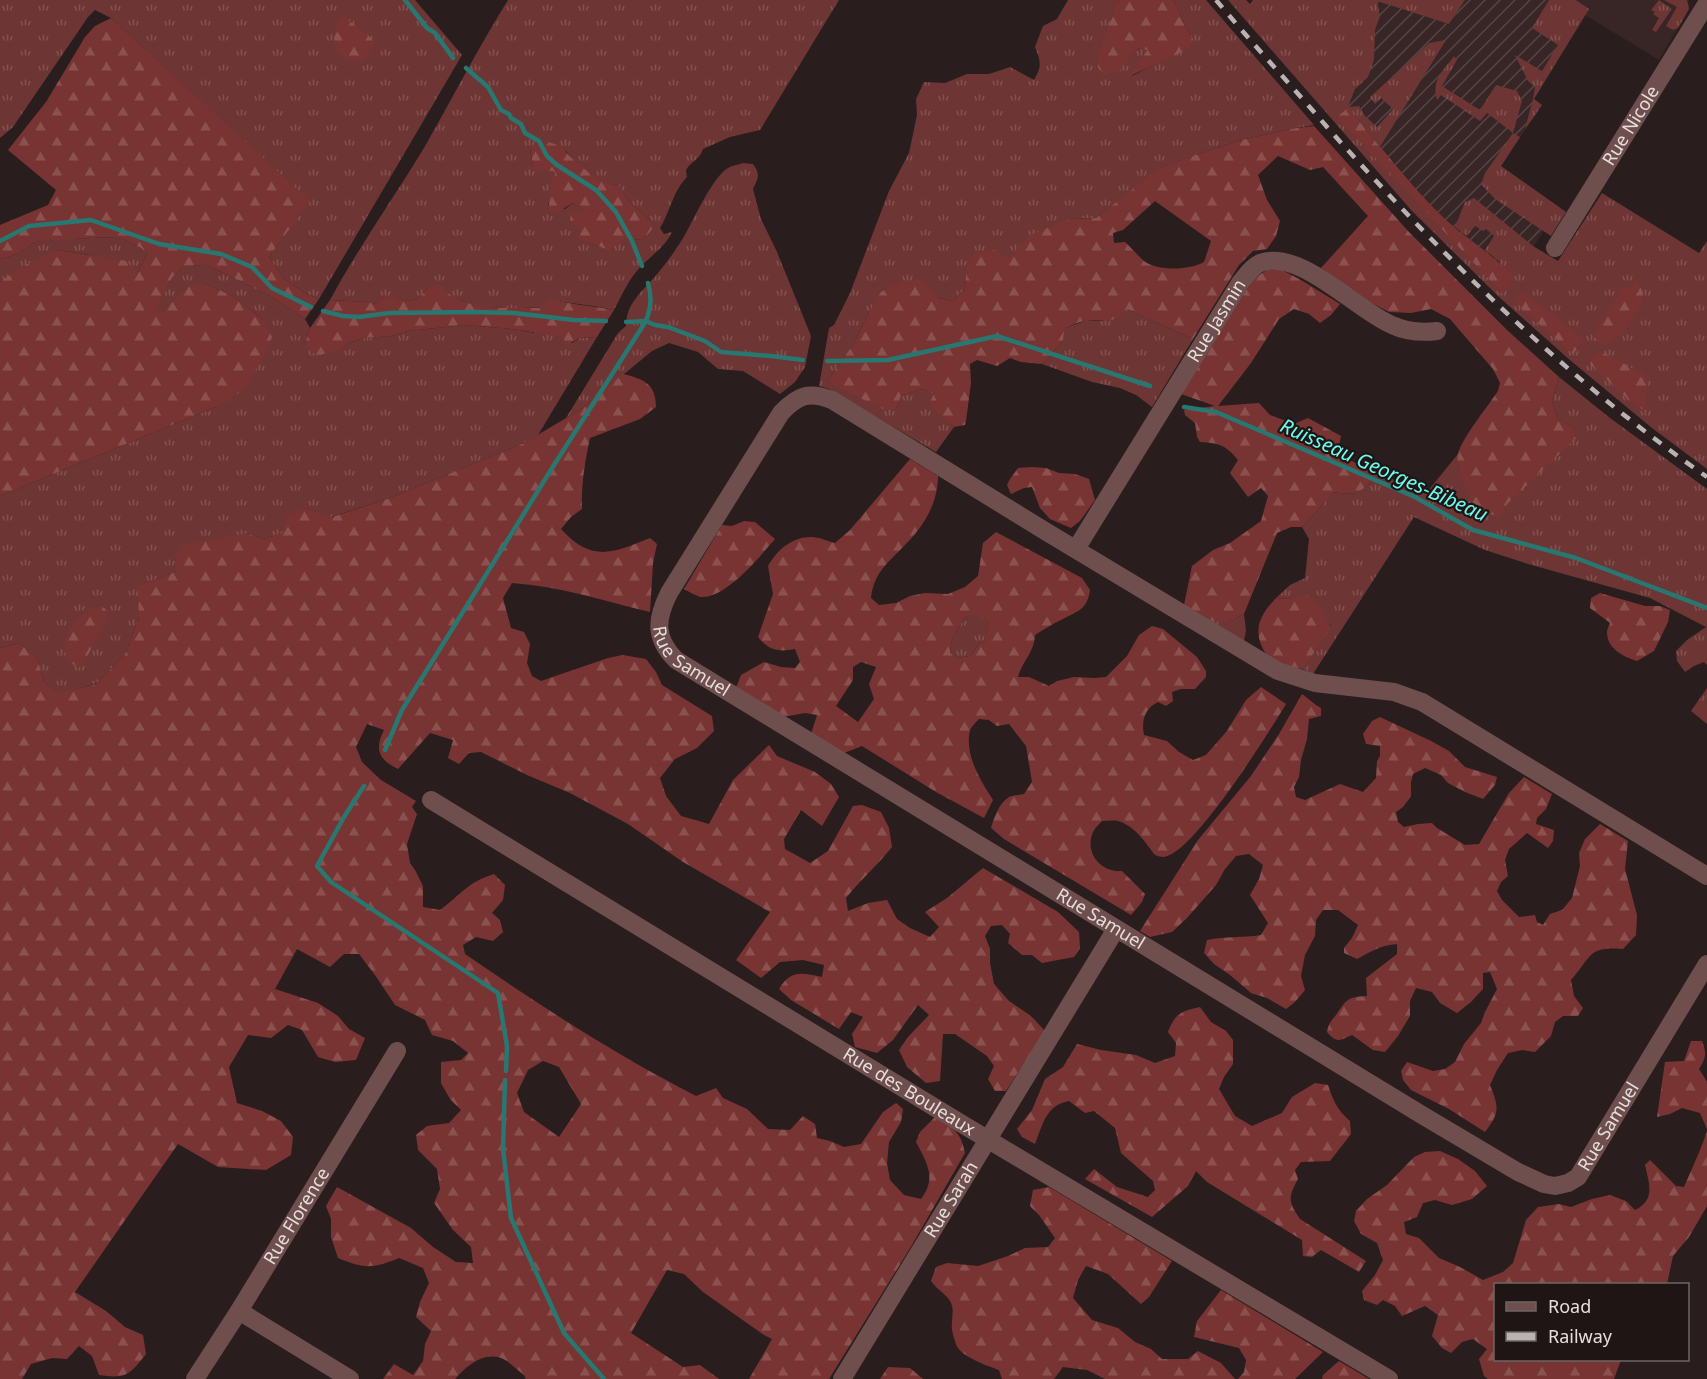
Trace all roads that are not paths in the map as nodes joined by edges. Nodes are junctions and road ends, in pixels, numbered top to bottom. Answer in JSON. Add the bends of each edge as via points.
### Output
{"nodes":[{"id":1,"x":1707,"y":3,"type":"edge"},
{"id":2,"x":1556,"y":248,"type":"dead end"},
{"id":3,"x":1437,"y":331,"type":"dead end"},
{"id":4,"x":1076,"y":549,"type":"junction"},
{"id":5,"x":431,"y":800,"type":"dead end"},
{"id":6,"x":1707,"y":876,"type":"edge"},
{"id":7,"x":1116,"y":929,"type":"junction"},
{"id":8,"x":1707,"y":964,"type":"edge"},
{"id":9,"x":397,"y":1052,"type":"dead end"},
{"id":10,"x":987,"y":1139,"type":"junction"},
{"id":11,"x":239,"y":1311,"type":"junction"},
{"id":12,"x":195,"y":1379,"type":"edge"},
{"id":13,"x":350,"y":1379,"type":"edge"},
{"id":14,"x":842,"y":1379,"type":"edge"},
{"id":15,"x":1389,"y":1379,"type":"edge"}],
"edges":[{"from":1,"to":2,"type":"street","name":"Rue Nicole"},
{"from":3,"to":4,"type":"street","name":"Rue Jasmin","via":[[1417,332],[1392,325],[1299,266],[1274,261],[1260,264],[1240,283]]},
{"from":4,"to":6,"type":"street","name":"Rue Samuel","via":[[1278,671],[1315,683],[1394,692],[1422,702]]},
{"from":4,"to":7,"type":"street","name":"Rue Samuel","via":[[832,400],[810,395],[791,402],[781,413],[669,593],[662,607],[659,632],[662,643],[676,660]]},
{"from":5,"to":10,"type":"street","name":"Rue des Bouleaux"},
{"from":7,"to":8,"type":"street","name":"Rue Samuel","via":[[1518,1172],[1555,1186],[1568,1183],[1586,1166]]},
{"from":7,"to":10,"type":"street","name":"Rue Sarah"},
{"from":9,"to":11,"type":"street","name":"Rue Florence"},
{"from":10,"to":14,"type":"street","name":"Rue Sarah"},
{"from":10,"to":15,"type":"street","name":"Rue des Bouleaux"},
{"from":11,"to":12,"type":"street","name":"Rue Florence"},
{"from":11,"to":13,"type":"street"}]}
